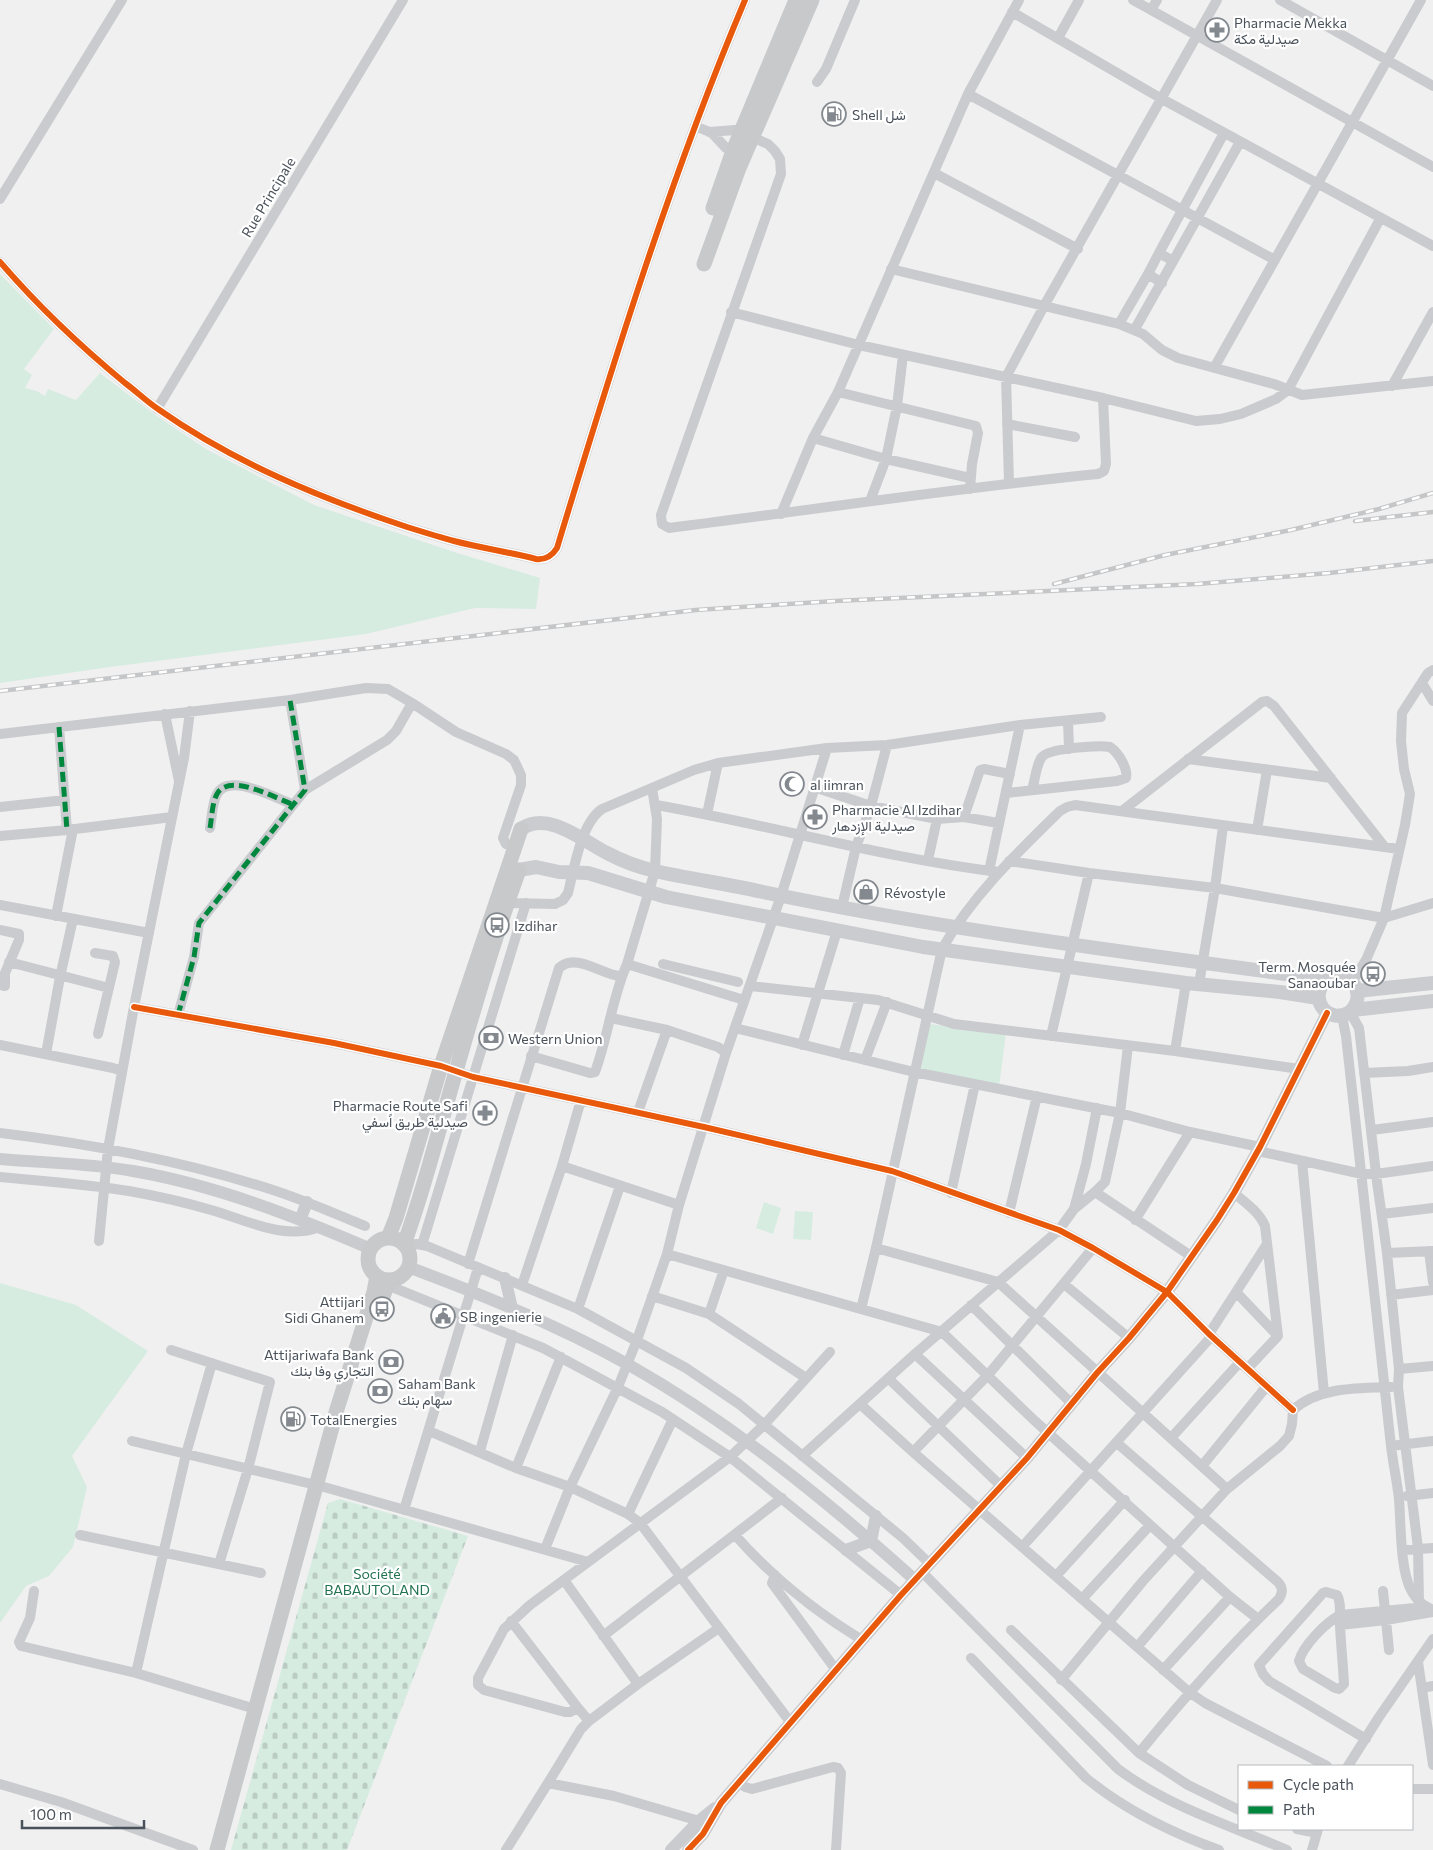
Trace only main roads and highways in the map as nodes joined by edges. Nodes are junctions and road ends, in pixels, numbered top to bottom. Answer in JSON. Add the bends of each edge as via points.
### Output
{"nodes":[{"id":1,"x":796,"y":0,"type":"edge"},
{"id":2,"x":812,"y":0,"type":"edge"},
{"id":3,"x":747,"y":134,"type":"junction"},
{"id":4,"x":700,"y":262,"type":"dead end"},
{"id":5,"x":521,"y":829,"type":"joint"},
{"id":6,"x":519,"y":870,"type":"joint"},
{"id":7,"x":1324,"y":982,"type":"junction"},
{"id":8,"x":1433,"y":983,"type":"edge"},
{"id":9,"x":1355,"y":986,"type":"junction"},
{"id":10,"x":1318,"y":998,"type":"junction"},
{"id":11,"x":1433,"y":1001,"type":"edge"},
{"id":12,"x":1348,"y":1013,"type":"junction"},
{"id":13,"x":388,"y":1238,"type":"junction"},
{"id":14,"x":404,"y":1244,"type":"junction"},
{"id":15,"x":384,"y":1280,"type":"junction"},
{"id":16,"x":320,"y":1486,"type":"junction"},
{"id":17,"x":217,"y":1850,"type":"edge"},
{"id":18,"x":224,"y":1850,"type":"edge"}],
"edges":[{"from":1,"to":3,"type":"main road"},
{"from":2,"to":3,"type":"main road"},
{"from":3,"to":4,"type":"main road"},
{"from":5,"to":7,"type":"main road","via":[[533,824],[551,825],[583,838],[618,859],[655,871],[781,896],[954,927]]},
{"from":5,"to":13,"type":"main road","via":[[441,1066]]},
{"from":6,"to":10,"type":"main road","via":[[536,868],[595,874],[648,893],[942,949]]},
{"from":6,"to":14,"type":"main road"},
{"from":7,"to":9,"type":"main road","via":[[1341,976]]},
{"from":7,"to":10,"type":"main road"},
{"from":8,"to":9,"type":"main road"},
{"from":9,"to":12,"type":"main road","via":[[1358,1001]]},
{"from":10,"to":12,"type":"main road","via":[[1327,1013]]},
{"from":11,"to":12,"type":"main road"},
{"from":13,"to":14,"type":"main road"},
{"from":13,"to":15,"type":"main road","via":[[376,1242],[371,1248],[369,1263]]},
{"from":14,"to":15,"type":"main road","via":[[410,1258],[408,1267],[400,1276]]},
{"from":15,"to":16,"type":"main road"},
{"from":16,"to":17,"type":"main road"},
{"from":16,"to":18,"type":"main road"}]}
